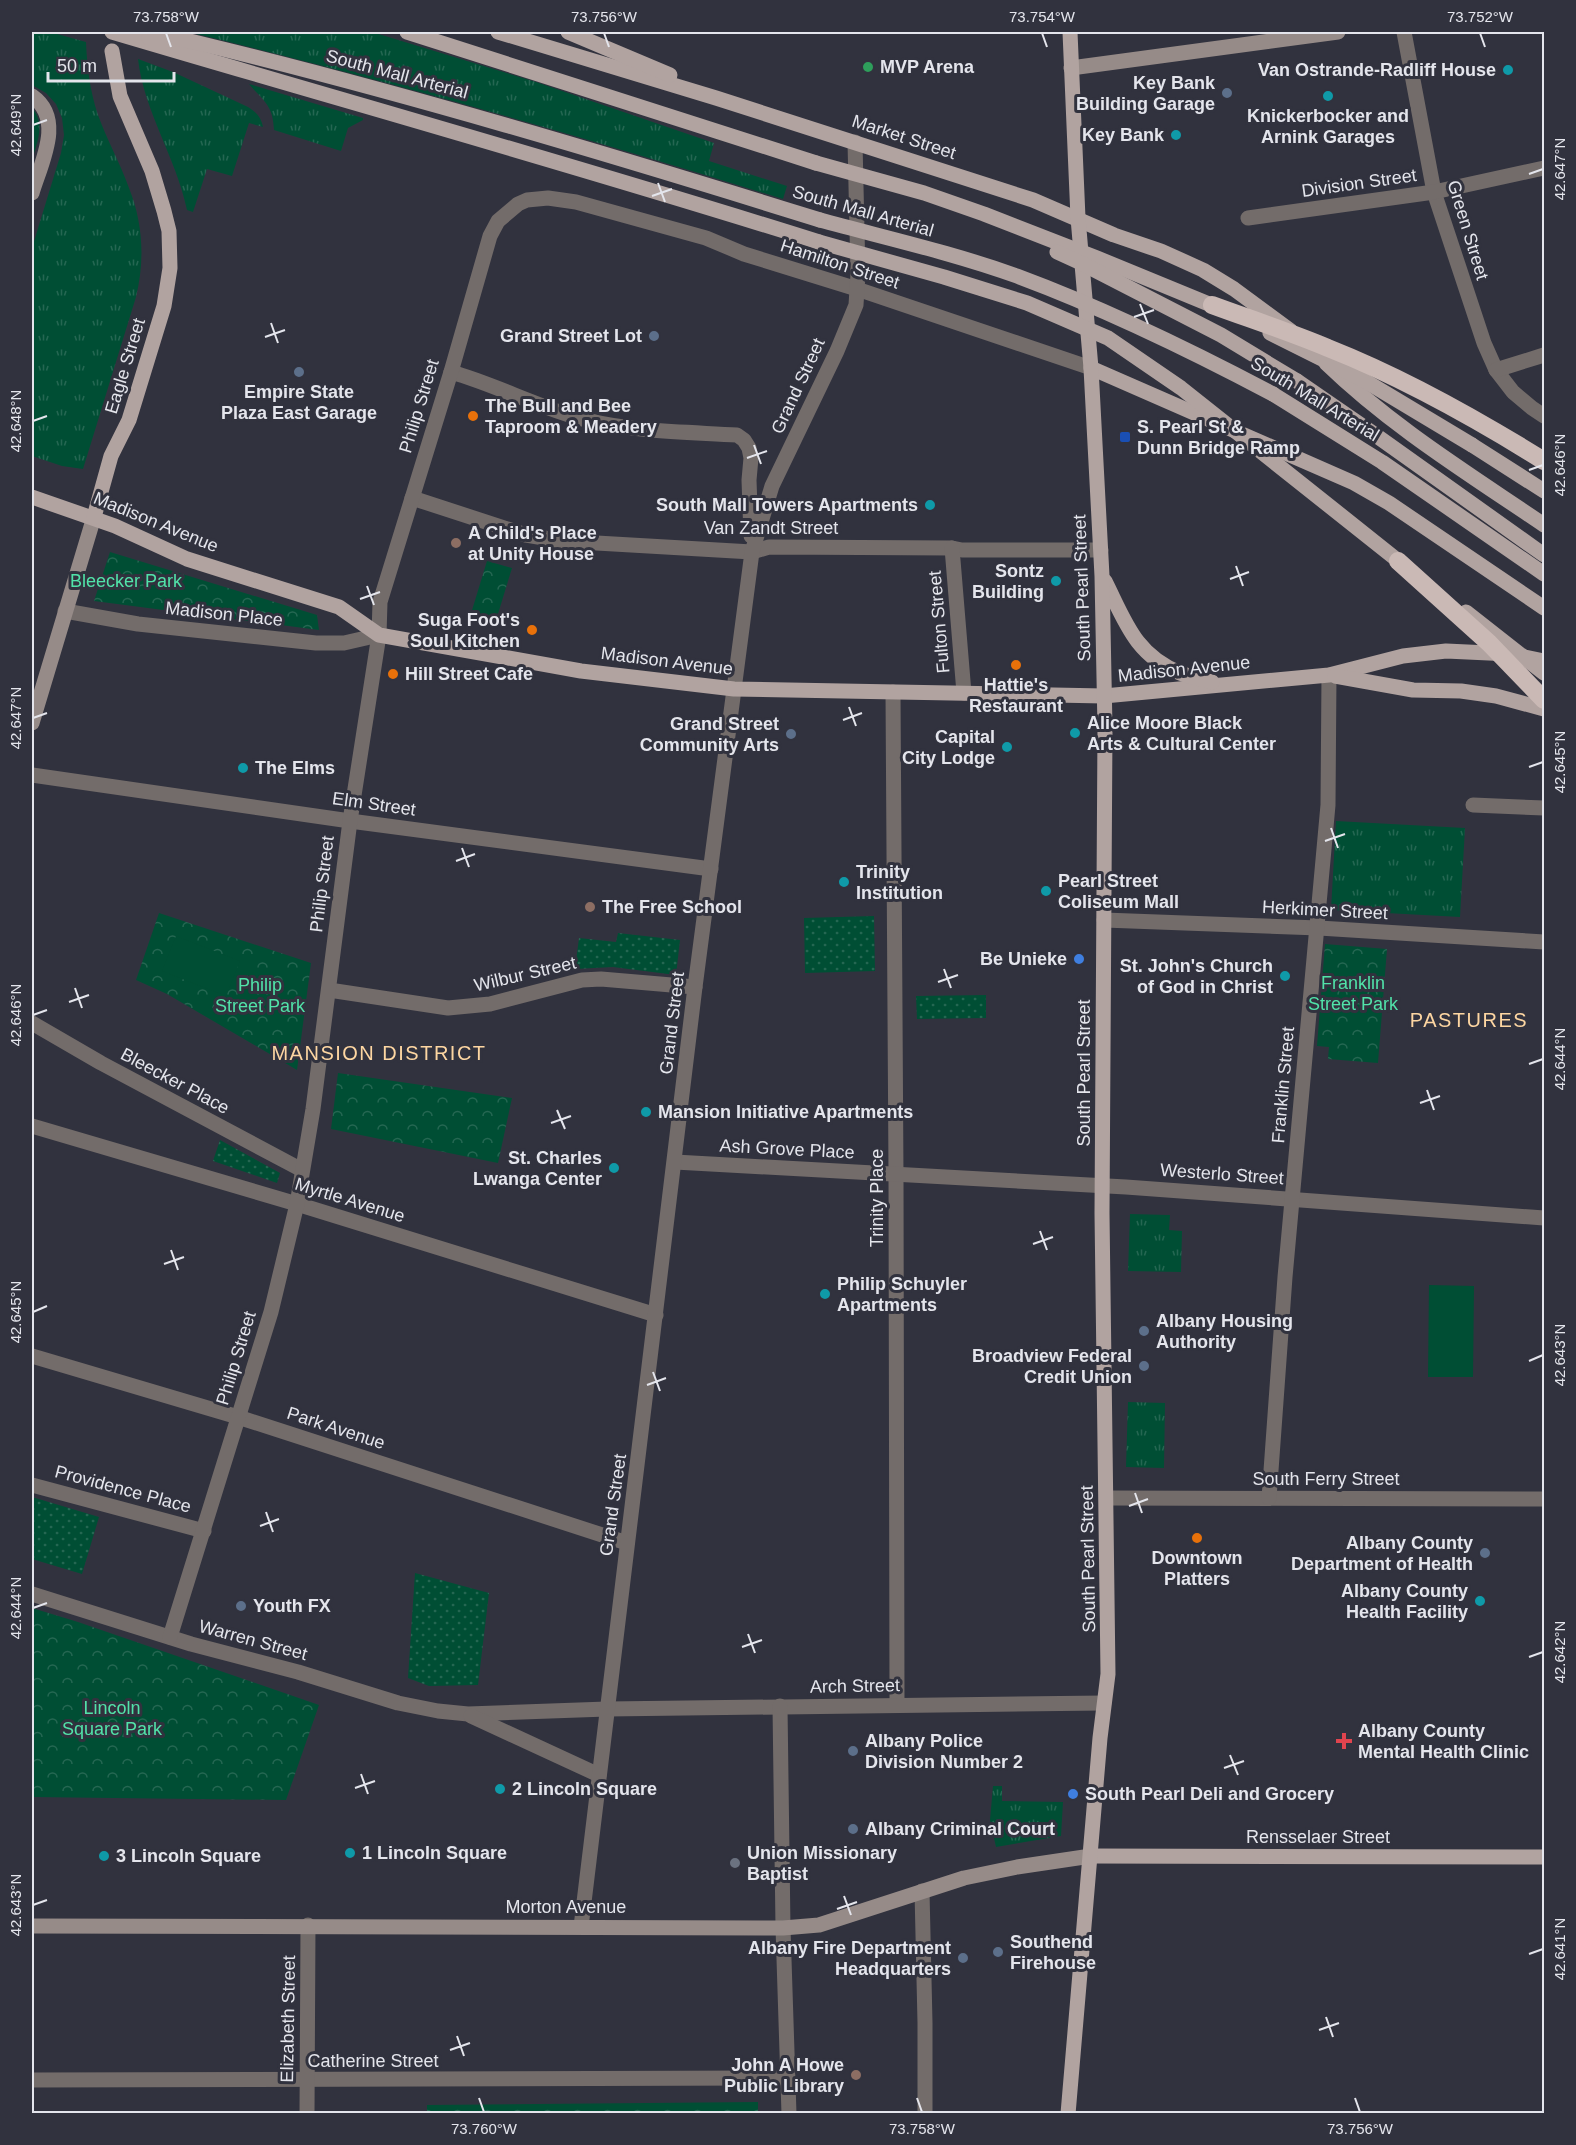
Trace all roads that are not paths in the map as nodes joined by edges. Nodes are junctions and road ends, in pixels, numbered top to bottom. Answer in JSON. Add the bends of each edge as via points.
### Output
{"nodes":[{"id":1,"x":112,"y":32,"type":"edge"},
{"id":2,"x":407,"y":32,"type":"edge"},
{"id":3,"x":498,"y":32,"type":"edge"},
{"id":4,"x":568,"y":32,"type":"edge"},
{"id":5,"x":1070,"y":32,"type":"edge"},
{"id":6,"x":1338,"y":32,"type":"edge"},
{"id":7,"x":1404,"y":32,"type":"edge"},
{"id":8,"x":137,"y":39,"type":"junction"},
{"id":9,"x":112,"y":51,"type":"dead end"},
{"id":10,"x":1071,"y":68,"type":"junction"},
{"id":11,"x":32,"y":96,"type":"edge"},
{"id":12,"x":716,"y":98,"type":"junction"},
{"id":13,"x":855,"y":142,"type":"junction"},
{"id":14,"x":816,"y":163,"type":"junction"},
{"id":15,"x":1545,"y":168,"type":"edge"},
{"id":16,"x":1434,"y":192,"type":"junction"},
{"id":17,"x":32,"y":193,"type":"edge"},
{"id":18,"x":576,"y":202,"type":"joint"},
{"id":19,"x":1248,"y":218,"type":"dead end"},
{"id":20,"x":1078,"y":219,"type":"junction"},
{"id":21,"x":857,"y":289,"type":"junction"},
{"id":22,"x":1212,"y":304,"type":"junction"},
{"id":23,"x":1545,"y":355,"type":"edge"},
{"id":24,"x":1091,"y":368,"type":"junction"},
{"id":25,"x":1496,"y":370,"type":"junction"},
{"id":26,"x":451,"y":372,"type":"junction"},
{"id":27,"x":1545,"y":416,"type":"edge"},
{"id":28,"x":1545,"y":461,"type":"edge"},
{"id":29,"x":1545,"y":491,"type":"edge"},
{"id":30,"x":32,"y":496,"type":"edge"},
{"id":31,"x":412,"y":498,"type":"junction"},
{"id":32,"x":94,"y":517,"type":"junction"},
{"id":33,"x":1545,"y":525,"type":"edge"},
{"id":34,"x":952,"y":548,"type":"junction"},
{"id":35,"x":1101,"y":550,"type":"junction"},
{"id":36,"x":752,"y":552,"type":"junction"},
{"id":37,"x":1545,"y":555,"type":"edge"},
{"id":38,"x":1398,"y":561,"type":"junction"},
{"id":39,"x":1545,"y":574,"type":"edge"},
{"id":40,"x":1102,"y":576,"type":"junction"},
{"id":41,"x":1545,"y":608,"type":"edge"},
{"id":42,"x":65,"y":611,"type":"junction"},
{"id":43,"x":379,"y":635,"type":"junction"},
{"id":44,"x":1545,"y":662,"type":"edge"},
{"id":45,"x":1545,"y":673,"type":"edge"},
{"id":46,"x":1329,"y":675,"type":"junction"},
{"id":47,"x":1220,"y":685,"type":"junction"},
{"id":48,"x":734,"y":689,"type":"junction"},
{"id":49,"x":893,"y":692,"type":"junction"},
{"id":50,"x":964,"y":693,"type":"junction"},
{"id":51,"x":1104,"y":696,"type":"junction"},
{"id":52,"x":1545,"y":700,"type":"edge"},
{"id":53,"x":1545,"y":709,"type":"edge"},
{"id":54,"x":32,"y":723,"type":"edge"},
{"id":55,"x":32,"y":775,"type":"edge"},
{"id":56,"x":1473,"y":805,"type":"dead end"},
{"id":57,"x":1545,"y":808,"type":"edge"},
{"id":58,"x":350,"y":821,"type":"junction"},
{"id":59,"x":711,"y":868,"type":"junction"},
{"id":60,"x":1104,"y":920,"type":"junction"},
{"id":61,"x":1319,"y":928,"type":"junction"},
{"id":62,"x":1545,"y":942,"type":"edge"},
{"id":63,"x":695,"y":987,"type":"junction"},
{"id":64,"x":329,"y":990,"type":"junction"},
{"id":65,"x":32,"y":1023,"type":"edge"},
{"id":66,"x":32,"y":1126,"type":"edge"},
{"id":67,"x":675,"y":1162,"type":"junction"},
{"id":68,"x":302,"y":1170,"type":"junction"},
{"id":69,"x":897,"y":1174,"type":"junction"},
{"id":70,"x":1103,"y":1186,"type":"junction"},
{"id":71,"x":1292,"y":1199,"type":"junction"},
{"id":72,"x":297,"y":1204,"type":"junction"},
{"id":73,"x":1545,"y":1218,"type":"edge"},
{"id":74,"x":656,"y":1315,"type":"junction"},
{"id":75,"x":32,"y":1356,"type":"edge"},
{"id":76,"x":238,"y":1417,"type":"junction"},
{"id":77,"x":32,"y":1485,"type":"edge"},
{"id":78,"x":1107,"y":1498,"type":"junction"},
{"id":79,"x":1269,"y":1498,"type":"junction"},
{"id":80,"x":1545,"y":1499,"type":"edge"},
{"id":81,"x":204,"y":1531,"type":"junction"},
{"id":82,"x":627,"y":1543,"type":"junction"},
{"id":83,"x":32,"y":1594,"type":"edge"},
{"id":84,"x":170,"y":1637,"type":"junction"},
{"id":85,"x":1104,"y":1703,"type":"junction"},
{"id":86,"x":897,"y":1705,"type":"junction"},
{"id":87,"x":780,"y":1706,"type":"junction"},
{"id":88,"x":607,"y":1709,"type":"junction"},
{"id":89,"x":468,"y":1714,"type":"junction"},
{"id":90,"x":599,"y":1775,"type":"junction"},
{"id":91,"x":1091,"y":1856,"type":"junction"},
{"id":92,"x":1545,"y":1857,"type":"edge"},
{"id":93,"x":922,"y":1891,"type":"junction"},
{"id":94,"x":308,"y":1925,"type":"junction"},
{"id":95,"x":32,"y":1926,"type":"edge"},
{"id":96,"x":581,"y":1927,"type":"junction"},
{"id":97,"x":783,"y":1928,"type":"junction"},
{"id":98,"x":788,"y":2078,"type":"junction"},
{"id":99,"x":32,"y":2080,"type":"edge"},
{"id":100,"x":306,"y":2081,"type":"junction"},
{"id":101,"x":307,"y":2114,"type":"edge"},
{"id":102,"x":789,"y":2114,"type":"edge"},
{"id":103,"x":925,"y":2114,"type":"edge"},
{"id":104,"x":1068,"y":2114,"type":"edge"}],
"edges":[{"from":1,"to":8,"type":"main road","name":"South Mall Arterial"},
{"from":2,"to":14,"type":"main road","name":"South Mall Arterial"},
{"from":3,"to":12,"type":"main road"},
{"from":4,"to":12,"type":"main road"},
{"from":5,"to":10,"type":"main road","name":"South Pearl Street"},
{"from":6,"to":10,"type":"street"},
{"from":7,"to":16,"type":"street","name":"Green Street"},
{"from":8,"to":38,"type":"main road","bridge":true,"via":[[613,177],[1027,303],[1108,338],[1181,388]]},
{"from":8,"to":39,"type":"main road","name":"South Mall Arterial","bridge":true,"via":[[190,41],[319,73],[1015,275],[1170,340],[1273,394],[1401,474]]},
{"from":9,"to":32,"type":"main road","name":"Eagle Street","via":[[120,96],[152,171],[164,211],[170,268],[164,306],[129,420],[111,456]]},
{"from":10,"to":20,"type":"main road","name":"South Pearl Street"},
{"from":11,"to":17,"type":"street","via":[[46,113],[49,131]]},
{"from":12,"to":13,"type":"main road","name":"Market Street"},
{"from":13,"to":20,"type":"main road","name":"Market Street","via":[[1016,194]]},
{"from":13,"to":21,"type":"street","name":"Grand Street"},
{"from":14,"to":22,"type":"main road","bridge":true,"via":[[984,214]]},
{"from":14,"to":37,"type":"main road","name":"South Mall Arterial","bridge":true,"via":[[1032,242],[1221,335],[1335,406]]},
{"from":15,"to":16,"type":"street","name":"Division Street"},
{"from":16,"to":19,"type":"street","name":"Division Street"},
{"from":16,"to":25,"type":"street","name":"Green Street"},
{"from":18,"to":21,"type":"street","name":"Hamilton Street","via":[[697,235]]},
{"from":18,"to":26,"type":"street","name":"Philip Street","via":[[527,200],[498,221],[490,236]]},
{"from":20,"to":24,"type":"main road","name":"South Pearl Street"},
{"from":20,"to":33,"type":"main road","name":"Market Street","bridge":true,"via":[[1161,251],[1234,289],[1310,346],[1349,385],[1402,428]]},
{"from":21,"to":24,"type":"street","name":"Hamilton Street"},
{"from":21,"to":36,"type":"street","name":"Grand Street","via":[[856,305],[837,351],[772,486]]},
{"from":22,"to":28,"type":"highway","bridge":true,"via":[[1329,348],[1409,384]]},
{"from":22,"to":29,"type":"main road","bridge":true,"via":[[1362,379]]},
{"from":23,"to":25,"type":"street"},
{"from":24,"to":35,"type":"main road","name":"South Pearl Street"},
{"from":24,"to":41,"type":"main road","via":[[1354,483]]},
{"from":25,"to":27,"type":"street","name":"Green Street","via":[[1513,392]]},
{"from":26,"to":31,"type":"street","name":"Philip Street"},
{"from":26,"to":36,"type":"street","via":[[584,419],[644,430],[737,435],[749,448],[751,458]]},
{"from":30,"to":32,"type":"main road","name":"Madison Avenue"},
{"from":31,"to":36,"type":"street","name":"Van Zandt Street","via":[[507,529],[561,541]]},
{"from":31,"to":43,"type":"street","name":"Philip Street","via":[[380,602]]},
{"from":32,"to":42,"type":"street","name":"Eagle Street"},
{"from":32,"to":43,"type":"main road","name":"Madison Avenue","via":[[187,559],[339,607]]},
{"from":34,"to":35,"type":"street","name":"Van Zandt Street"},
{"from":34,"to":36,"type":"street","name":"Van Zandt Street","via":[[769,547]]},
{"from":34,"to":50,"type":"street","name":"Fulton Street"},
{"from":35,"to":40,"type":"main road","name":"South Pearl Street"},
{"from":36,"to":48,"type":"street","name":"Grand Street"},
{"from":38,"to":45,"type":"main road","bridge":true},
{"from":38,"to":52,"type":"highway","bridge":true},
{"from":40,"to":47,"type":"main road","via":[[1134,638],[1150,656],[1179,673]]},
{"from":40,"to":51,"type":"main road","name":"South Pearl Street"},
{"from":42,"to":43,"type":"street","name":"Madison Place","via":[[138,624],[316,643],[344,643]]},
{"from":42,"to":54,"type":"street","name":"Eagle Street"},
{"from":43,"to":48,"type":"main road","name":"Madison Avenue","via":[[581,671]]},
{"from":43,"to":58,"type":"street","name":"Philip Street"},
{"from":44,"to":46,"type":"main road","name":"Madison Avenue","via":[[1510,654],[1446,651],[1403,656]]},
{"from":46,"to":47,"type":"main road","name":"Madison Avenue"},
{"from":46,"to":53,"type":"main road","name":"Madison Avenue","via":[[1413,690],[1496,696]]},
{"from":46,"to":61,"type":"street","name":"Franklin Street","via":[[1328,811]]},
{"from":47,"to":51,"type":"main road","name":"Madison Avenue"},
{"from":48,"to":49,"type":"main road","name":"Madison Avenue"},
{"from":48,"to":59,"type":"street","name":"Grand Street"},
{"from":49,"to":50,"type":"main road","name":"Madison Avenue"},
{"from":49,"to":69,"type":"street","name":"Trinity Place"},
{"from":50,"to":51,"type":"main road","name":"Madison Avenue"},
{"from":51,"to":60,"type":"main road","name":"South Pearl Street"},
{"from":55,"to":58,"type":"street","name":"Elm Street"},
{"from":56,"to":57,"type":"street"},
{"from":58,"to":59,"type":"street","name":"Elm Street"},
{"from":58,"to":64,"type":"street","name":"Philip Street"},
{"from":59,"to":63,"type":"street","name":"Grand Street"},
{"from":60,"to":61,"type":"street","name":"Herkimer Street"},
{"from":60,"to":70,"type":"main road","name":"South Pearl Street"},
{"from":61,"to":62,"type":"street","name":"Herkimer Street"},
{"from":61,"to":71,"type":"street","name":"Franklin Street"},
{"from":63,"to":64,"type":"street","name":"Wilbur Street","via":[[582,980],[490,1004],[448,1008]]},
{"from":63,"to":67,"type":"street","name":"Grand Street"},
{"from":64,"to":68,"type":"street","name":"Philip Street"},
{"from":65,"to":68,"type":"street","name":"Bleecker Place"},
{"from":66,"to":72,"type":"street","name":"Myrtle Avenue"},
{"from":67,"to":69,"type":"street","name":"Ash Grove Place"},
{"from":67,"to":74,"type":"street","name":"Grand Street"},
{"from":68,"to":72,"type":"street","name":"Philip Street"},
{"from":69,"to":70,"type":"street","name":"Westerlo Street"},
{"from":69,"to":86,"type":"street","name":"Trinity Place"},
{"from":70,"to":71,"type":"street","name":"Westerlo Street"},
{"from":70,"to":78,"type":"main road","name":"South Pearl Street"},
{"from":71,"to":73,"type":"street","name":"Westerlo Street"},
{"from":71,"to":79,"type":"street","name":"Franklin Street"},
{"from":72,"to":74,"type":"street","name":"Myrtle Avenue"},
{"from":72,"to":76,"type":"street","name":"Philip Street","via":[[271,1312]]},
{"from":74,"to":82,"type":"street","name":"Grand Street"},
{"from":75,"to":76,"type":"street","name":"Park Avenue"},
{"from":76,"to":81,"type":"street","name":"Philip Street"},
{"from":76,"to":82,"type":"street","name":"Park Avenue"},
{"from":77,"to":81,"type":"street","name":"Providence Place"},
{"from":78,"to":79,"type":"street","name":"South Ferry Street"},
{"from":78,"to":85,"type":"main road","name":"South Pearl Street","via":[[1108,1674]]},
{"from":79,"to":80,"type":"street","name":"South Ferry Street"},
{"from":81,"to":84,"type":"street","name":"Philip Street"},
{"from":82,"to":88,"type":"street","name":"Grand Street"},
{"from":83,"to":84,"type":"street","name":"Warren Street"},
{"from":84,"to":89,"type":"street","name":"Warren Street","via":[[398,1703]]},
{"from":85,"to":86,"type":"street","name":"Arch Street"},
{"from":85,"to":91,"type":"main road","name":"South Pearl Street"},
{"from":86,"to":87,"type":"street","name":"Arch Street"},
{"from":87,"to":88,"type":"street","name":"Arch Street"},
{"from":87,"to":97,"type":"street"},
{"from":88,"to":89,"type":"street","name":"Warren Street"},
{"from":88,"to":90,"type":"street","name":"Grand Street"},
{"from":89,"to":90,"type":"street","name":"Warren Street"},
{"from":90,"to":96,"type":"street","name":"Grand Street"},
{"from":91,"to":92,"type":"main road","name":"Rensselaer Street"},
{"from":91,"to":93,"type":"street","name":"Morton Avenue","via":[[1017,1867]]},
{"from":91,"to":104,"type":"main road","name":"South Pearl Street"},
{"from":93,"to":97,"type":"street","name":"Morton Avenue","via":[[828,1922]]},
{"from":93,"to":103,"type":"street"},
{"from":94,"to":95,"type":"street","name":"Morton Avenue"},
{"from":94,"to":96,"type":"street","name":"Morton Avenue"},
{"from":94,"to":100,"type":"street","name":"Elizabeth Street"},
{"from":96,"to":97,"type":"street","name":"Morton Avenue"},
{"from":97,"to":98,"type":"street"},
{"from":98,"to":100,"type":"street","name":"Catherine Street"},
{"from":98,"to":102,"type":"street"},
{"from":99,"to":100,"type":"street","name":"Catherine Street"},
{"from":100,"to":101,"type":"street","name":"Elizabeth Street"}]}
